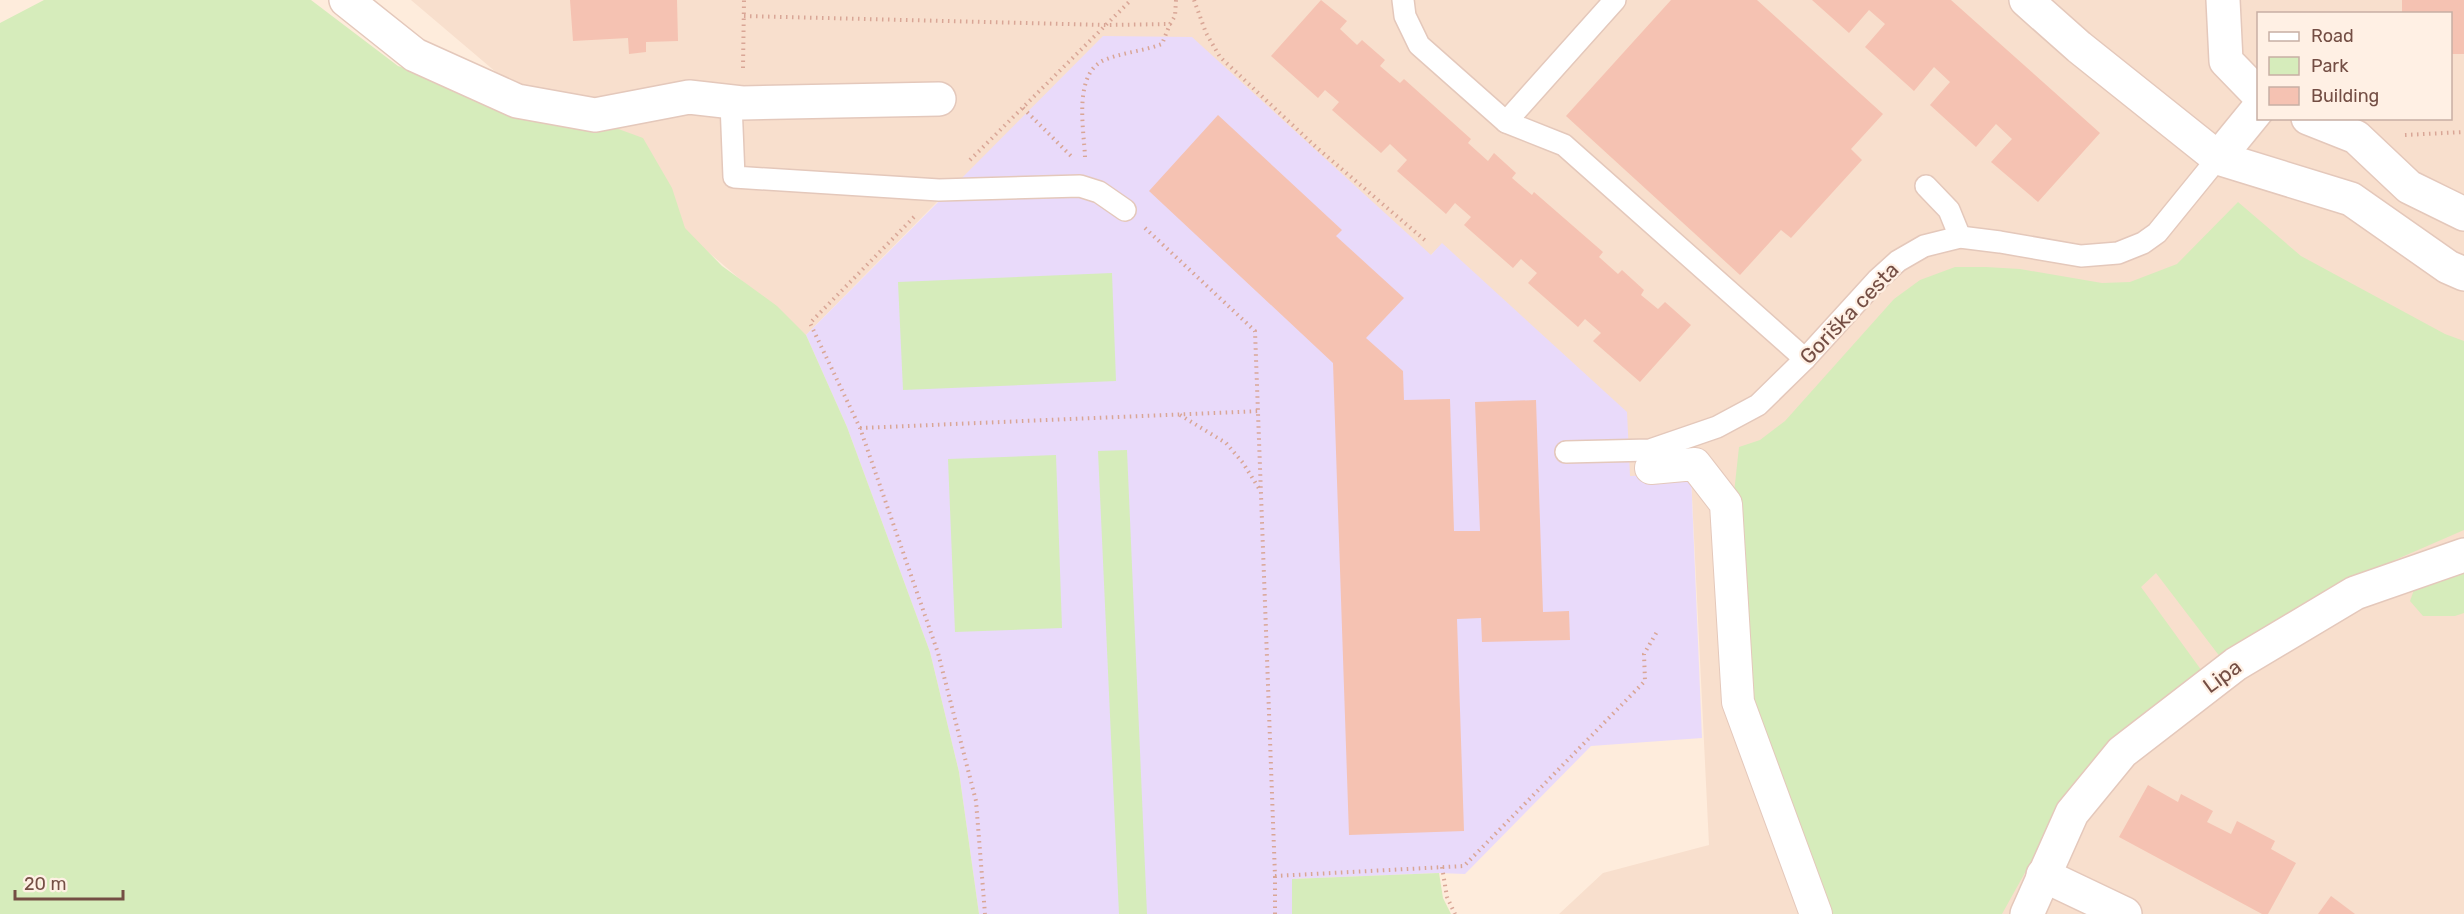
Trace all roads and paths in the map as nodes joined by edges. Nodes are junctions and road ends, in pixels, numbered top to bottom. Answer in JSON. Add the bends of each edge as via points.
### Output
{"nodes":[{"id":1,"x":346,"y":0,"type":"edge"},
{"id":2,"x":744,"y":0,"type":"edge"},
{"id":3,"x":1131,"y":0,"type":"edge"},
{"id":4,"x":1176,"y":0,"type":"edge"},
{"id":5,"x":1194,"y":0,"type":"edge"},
{"id":6,"x":1403,"y":0,"type":"edge"},
{"id":7,"x":1615,"y":0,"type":"edge"},
{"id":8,"x":2026,"y":0,"type":"edge"},
{"id":9,"x":2223,"y":0,"type":"edge"},
{"id":10,"x":744,"y":16,"type":"junction"},
{"id":11,"x":1170,"y":24,"type":"junction"},
{"id":12,"x":1106,"y":26,"type":"junction"},
{"id":13,"x":2257,"y":92,"type":"edge"},
{"id":14,"x":939,"y":99,"type":"dead end"},
{"id":15,"x":736,"y":103,"type":"junction"},
{"id":16,"x":1023,"y":108,"type":"junction"},
{"id":17,"x":2257,"y":111,"type":"edge"},
{"id":18,"x":2313,"y":120,"type":"edge"},
{"id":19,"x":1506,"y":122,"type":"junction"},
{"id":20,"x":2464,"y":132,"type":"edge"},
{"id":21,"x":2356,"y":137,"type":"junction"},
{"id":22,"x":2218,"y":158,"type":"junction"},
{"id":23,"x":1080,"y":176,"type":"junction"},
{"id":24,"x":1926,"y":186,"type":"dead end"},
{"id":25,"x":939,"y":190,"type":"junction"},
{"id":26,"x":1125,"y":210,"type":"joint"},
{"id":27,"x":2464,"y":214,"type":"edge"},
{"id":28,"x":1960,"y":237,"type":"junction"},
{"id":29,"x":1427,"y":242,"type":"dead end"},
{"id":30,"x":2464,"y":274,"type":"edge"},
{"id":31,"x":1805,"y":359,"type":"junction"},
{"id":32,"x":1260,"y":411,"type":"junction"},
{"id":33,"x":1179,"y":415,"type":"junction"},
{"id":34,"x":860,"y":428,"type":"junction"},
{"id":35,"x":1566,"y":452,"type":"dead end"},
{"id":36,"x":1651,"y":468,"type":"dead end"},
{"id":37,"x":1260,"y":491,"type":"junction"},
{"id":38,"x":2464,"y":555,"type":"edge"},
{"id":39,"x":1658,"y":630,"type":"dead end"},
{"id":40,"x":1442,"y":867,"type":"junction"},
{"id":41,"x":2043,"y":875,"type":"junction"},
{"id":42,"x":1275,"y":876,"type":"junction"},
{"id":43,"x":985,"y":914,"type":"edge"},
{"id":44,"x":1275,"y":914,"type":"edge"},
{"id":45,"x":1455,"y":914,"type":"edge"},
{"id":46,"x":1816,"y":914,"type":"edge"},
{"id":47,"x":2027,"y":914,"type":"edge"},
{"id":48,"x":2125,"y":914,"type":"edge"}],
"edges":[{"from":1,"to":15,"type":"street","via":[[415,55],[517,101],[595,115],[689,97]]},
{"from":2,"to":10,"type":"path"},
{"from":3,"to":12,"type":"path"},
{"from":4,"to":11,"type":"path"},
{"from":5,"to":29,"type":"path","via":[[1220,57],[1316,147]]},
{"from":6,"to":19,"type":"lane","via":[[1405,16],[1419,45]]},
{"from":7,"to":19,"type":"lane"},
{"from":8,"to":22,"type":"street"},
{"from":9,"to":13,"type":"street","via":[[2226,61]]},
{"from":10,"to":12,"type":"path"},
{"from":10,"to":15,"type":"path"},
{"from":11,"to":12,"type":"path"},
{"from":11,"to":23,"type":"path","via":[[1162,44],[1105,59],[1086,78],[1085,158]]},
{"from":12,"to":16,"type":"path"},
{"from":14,"to":15,"type":"street"},
{"from":15,"to":25,"type":"lane","via":[[734,177]]},
{"from":16,"to":23,"type":"path"},
{"from":16,"to":25,"type":"path"},
{"from":17,"to":22,"type":"street"},
{"from":18,"to":21,"type":"street"},
{"from":19,"to":31,"type":"lane","via":[[1564,145]]},
{"from":20,"to":21,"type":"path"},
{"from":21,"to":27,"type":"street","via":[[2409,187]]},
{"from":22,"to":28,"type":"lane","name":"Goriška cesta","via":[[2157,233],[2118,253],[2080,256]]},
{"from":22,"to":30,"type":"street","via":[[2351,199],[2448,267]]},
{"from":23,"to":25,"type":"lane"},
{"from":23,"to":26,"type":"lane"},
{"from":24,"to":28,"type":"lane","via":[[1949,210]]},
{"from":25,"to":34,"type":"path","via":[[810,323]]},
{"from":26,"to":32,"type":"path","via":[[1256,331]]},
{"from":28,"to":31,"type":"lane","name":"Goriška cesta","via":[[1924,246],[1898,261]]},
{"from":31,"to":35,"type":"lane","name":"Goriška cesta","via":[[1758,405],[1717,428],[1650,450]]},
{"from":32,"to":33,"type":"path"},
{"from":32,"to":37,"type":"path"},
{"from":33,"to":34,"type":"path"},
{"from":33,"to":37,"type":"path","via":[[1226,443]]},
{"from":34,"to":43,"type":"path","via":[[938,653],[976,801]]},
{"from":36,"to":46,"type":"street","via":[[1695,464],[1726,504],[1738,702]]},
{"from":37,"to":42,"type":"path"},
{"from":38,"to":41,"type":"street","name":"Lipa","via":[[2355,592],[2236,664],[2122,752],[2072,813]]},
{"from":39,"to":40,"type":"path","via":[[1644,654],[1645,681],[1464,866]]},
{"from":40,"to":42,"type":"path"},
{"from":40,"to":45,"type":"path","via":[[1447,897]]},
{"from":41,"to":47,"type":"street","name":"Lipa"},
{"from":41,"to":48,"type":"street"},
{"from":42,"to":44,"type":"path"}]}
